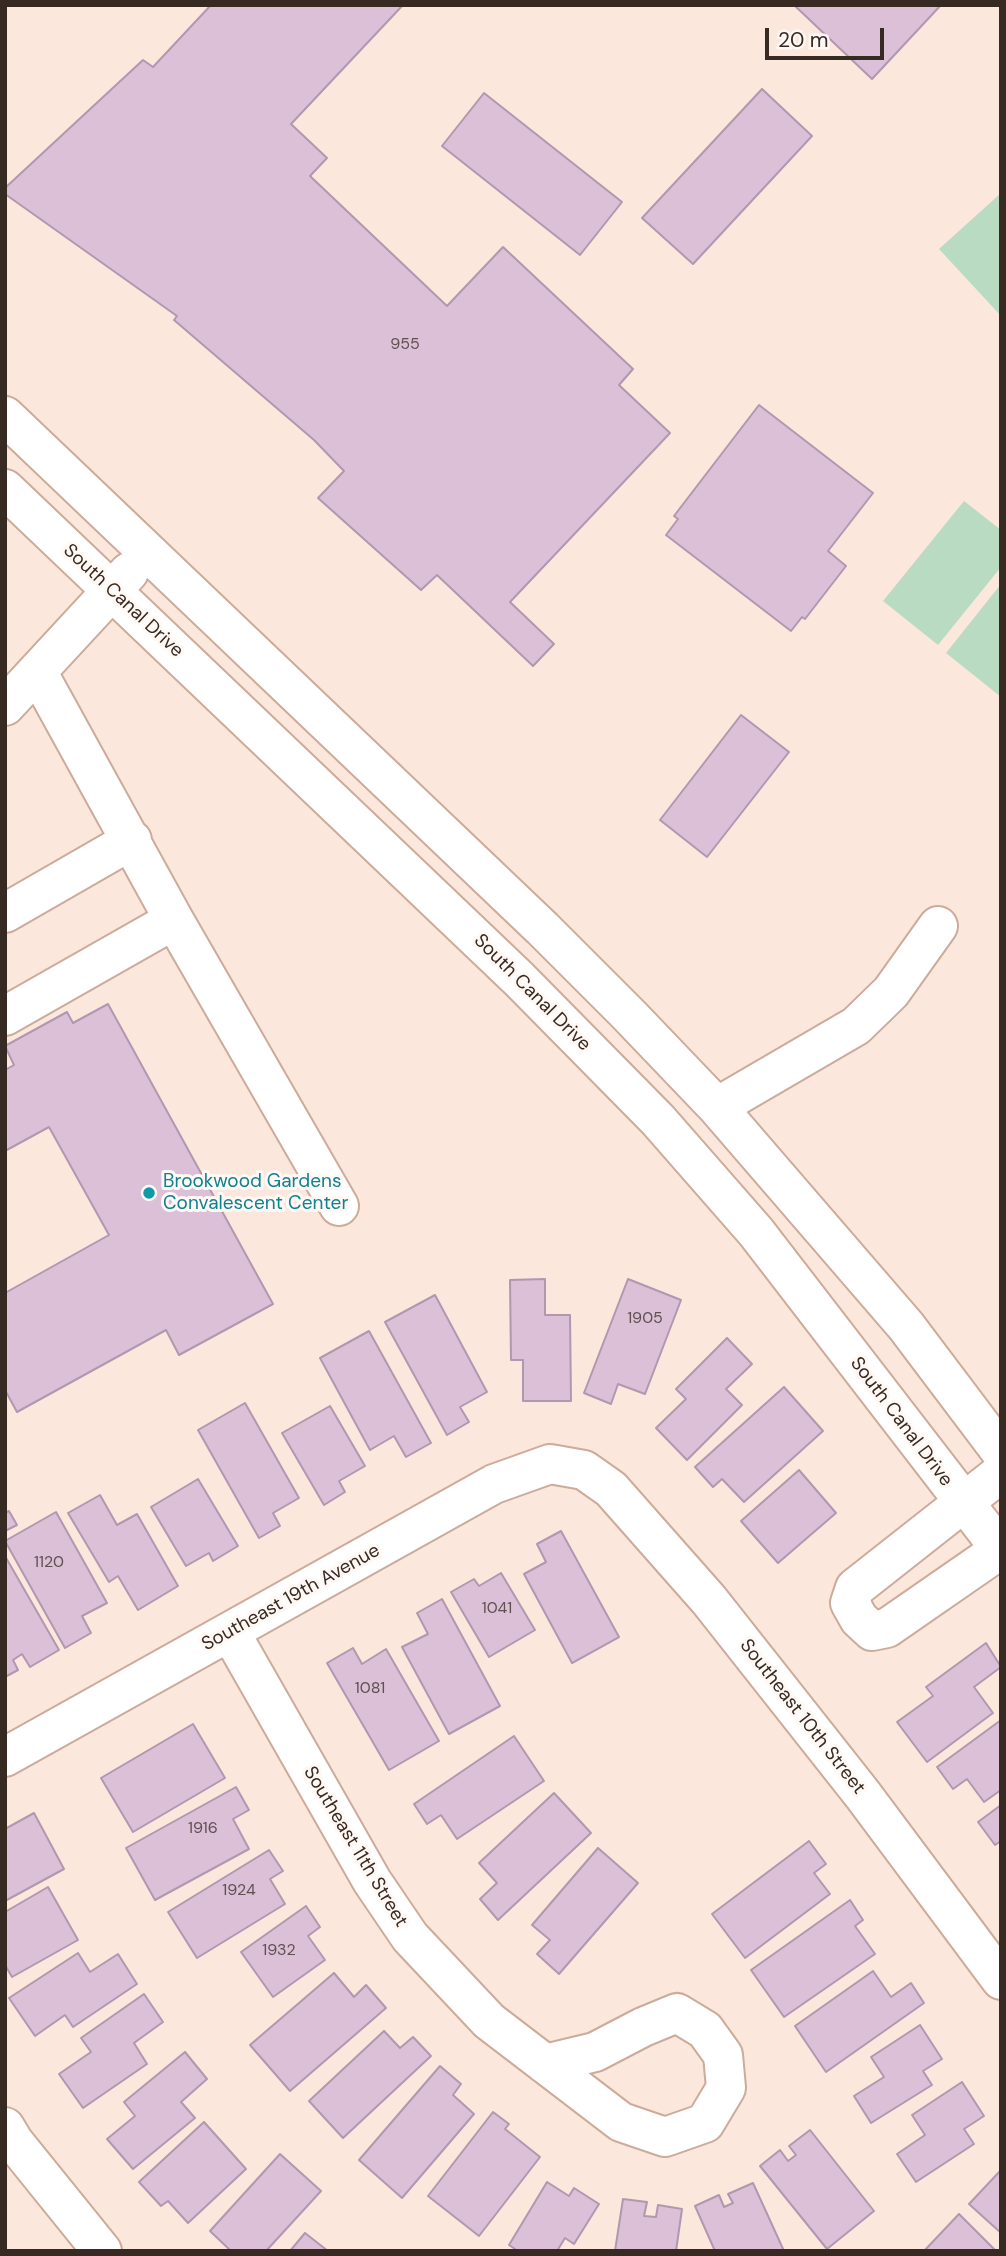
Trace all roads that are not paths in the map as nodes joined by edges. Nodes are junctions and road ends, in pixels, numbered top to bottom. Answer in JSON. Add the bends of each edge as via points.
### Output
{"nodes":[{"id":1,"x":5,"y":416,"type":"edge"},
{"id":2,"x":5,"y":489,"type":"edge"},
{"id":3,"x":146,"y":551,"type":"junction"},
{"id":4,"x":112,"y":591,"type":"junction"},
{"id":5,"x":38,"y":673,"type":"junction"},
{"id":6,"x":5,"y":706,"type":"edge"},
{"id":7,"x":132,"y":840,"type":"junction"},
{"id":8,"x":5,"y":913,"type":"edge"},
{"id":9,"x":174,"y":920,"type":"junction"},
{"id":10,"x":938,"y":926,"type":"dead end"},
{"id":11,"x":5,"y":1016,"type":"edge"},
{"id":12,"x":716,"y":1107,"type":"junction"},
{"id":13,"x":339,"y":1206,"type":"dead end"},
{"id":14,"x":1001,"y":1452,"type":"edge"},
{"id":15,"x":584,"y":1469,"type":"joint"},
{"id":16,"x":1001,"y":1473,"type":"edge"},
{"id":17,"x":962,"y":1502,"type":"junction"},
{"id":18,"x":1001,"y":1549,"type":"edge"},
{"id":19,"x":230,"y":1632,"type":"junction"},
{"id":20,"x":5,"y":1757,"type":"edge"},
{"id":21,"x":1001,"y":1980,"type":"edge"},
{"id":22,"x":545,"y":2064,"type":"dead end"},
{"id":23,"x":5,"y":2127,"type":"edge"},
{"id":24,"x":103,"y":2251,"type":"edge"}],
"edges":[{"from":1,"to":3,"type":"street"},
{"from":2,"to":4,"type":"street","name":"South Canal Drive"},
{"from":3,"to":4,"type":"street"},
{"from":3,"to":12,"type":"street","via":[[543,929]]},
{"from":4,"to":5,"type":"street"},
{"from":4,"to":17,"type":"street","name":"South Canal Drive","via":[[519,979],[657,1120],[756,1233]]},
{"from":5,"to":6,"type":"street"},
{"from":5,"to":7,"type":"street"},
{"from":7,"to":8,"type":"street"},
{"from":7,"to":9,"type":"street"},
{"from":9,"to":11,"type":"street"},
{"from":9,"to":13,"type":"street"},
{"from":10,"to":12,"type":"street","via":[[891,992],[856,1026]]},
{"from":12,"to":14,"type":"street","via":[[906,1326]]},
{"from":15,"to":19,"type":"street","name":"Southeast 19th Avenue","via":[[550,1464],[494,1484]]},
{"from":15,"to":21,"type":"street","name":"Southeast 10th Street","via":[[611,1489],[709,1600]]},
{"from":16,"to":17,"type":"street"},
{"from":17,"to":18,"type":"street","name":"South Canal Drive"},
{"from":17,"to":18,"type":"street","via":[[855,1588],[850,1603],[859,1619],[872,1631],[887,1628]]},
{"from":19,"to":20,"type":"street","name":"Southeast 19th Avenue"},
{"from":19,"to":22,"type":"street","name":"Southeast 11th Street","via":[[372,1881],[410,1937],[489,2021]]},
{"from":23,"to":24,"type":"street"}]}
